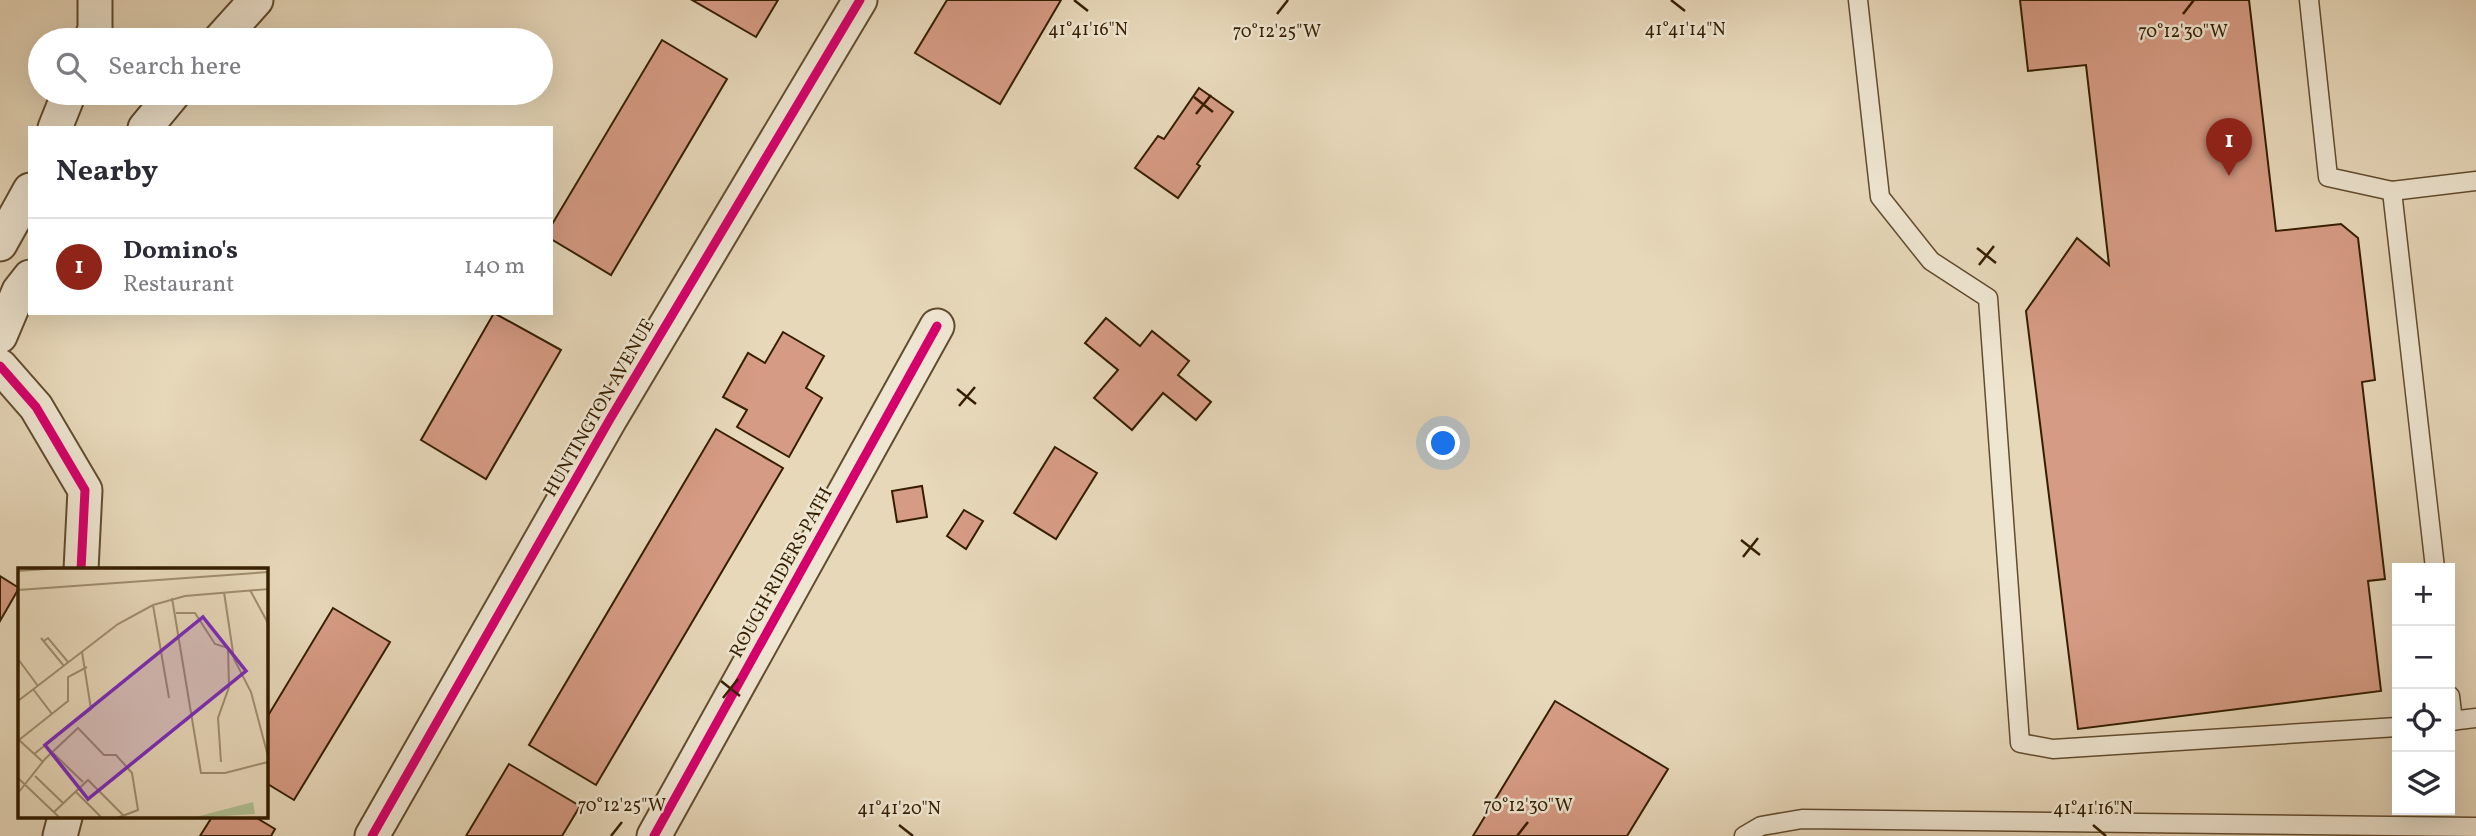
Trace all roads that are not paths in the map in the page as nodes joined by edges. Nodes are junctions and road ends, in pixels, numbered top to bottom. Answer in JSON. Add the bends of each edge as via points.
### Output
{"nodes":[{"id":1,"x":95,"y":0,"type":"edge"},
{"id":2,"x":256,"y":0,"type":"edge"},
{"id":3,"x":860,"y":0,"type":"edge"},
{"id":4,"x":1858,"y":0,"type":"edge"},
{"id":5,"x":2309,"y":0,"type":"edge"},
{"id":6,"x":94,"y":28,"type":"edge"},
{"id":7,"x":231,"y":28,"type":"edge"},
{"id":8,"x":64,"y":105,"type":"edge"},
{"id":9,"x":164,"y":105,"type":"edge"},
{"id":10,"x":56,"y":126,"type":"edge"},
{"id":11,"x":147,"y":126,"type":"edge"},
{"id":12,"x":2476,"y":181,"type":"edge"},
{"id":13,"x":2392,"y":191,"type":"junction"},
{"id":14,"x":28,"y":194,"type":"edge"},
{"id":15,"x":0,"y":244,"type":"edge"},
{"id":16,"x":28,"y":280,"type":"edge"},
{"id":17,"x":937,"y":326,"type":"dead end"},
{"id":18,"x":0,"y":335,"type":"edge"},
{"id":19,"x":0,"y":366,"type":"edge"},
{"id":20,"x":2434,"y":563,"type":"edge"},
{"id":21,"x":81,"y":568,"type":"edge"},
{"id":22,"x":2476,"y":718,"type":"edge"},
{"id":23,"x":2455,"y":721,"type":"edge"},
{"id":24,"x":2392,"y":727,"type":"edge"},
{"id":25,"x":65,"y":818,"type":"edge"},
{"id":26,"x":2476,"y":827,"type":"edge"},
{"id":27,"x":60,"y":836,"type":"edge"},
{"id":28,"x":372,"y":836,"type":"edge"},
{"id":29,"x":654,"y":836,"type":"edge"},
{"id":30,"x":1744,"y":836,"type":"edge"}],
"edges":[{"from":1,"to":6,"type":"street"},
{"from":2,"to":7,"type":"street"},
{"from":3,"to":28,"type":"street","name":"HUNTINGTON AVENUE","via":[[610,419]]},
{"from":4,"to":24,"type":"lane","via":[[1880,197],[1931,261],[1988,298],[2020,743],[2053,749]]},
{"from":5,"to":13,"type":"lane","via":[[2328,177]]},
{"from":8,"to":10,"type":"street"},
{"from":9,"to":11,"type":"street"},
{"from":12,"to":13,"type":"lane"},
{"from":13,"to":20,"type":"lane"},
{"from":14,"to":15,"type":"street"},
{"from":16,"to":18,"type":"street"},
{"from":17,"to":29,"type":"street","name":"ROUGH RIDERS PATH"},
{"from":19,"to":21,"type":"street","via":[[36,407],[85,490]]},
{"from":22,"to":23,"type":"lane"},
{"from":25,"to":27,"type":"street"},
{"from":26,"to":30,"type":"lane","via":[[1802,819],[1761,826]]}]}
